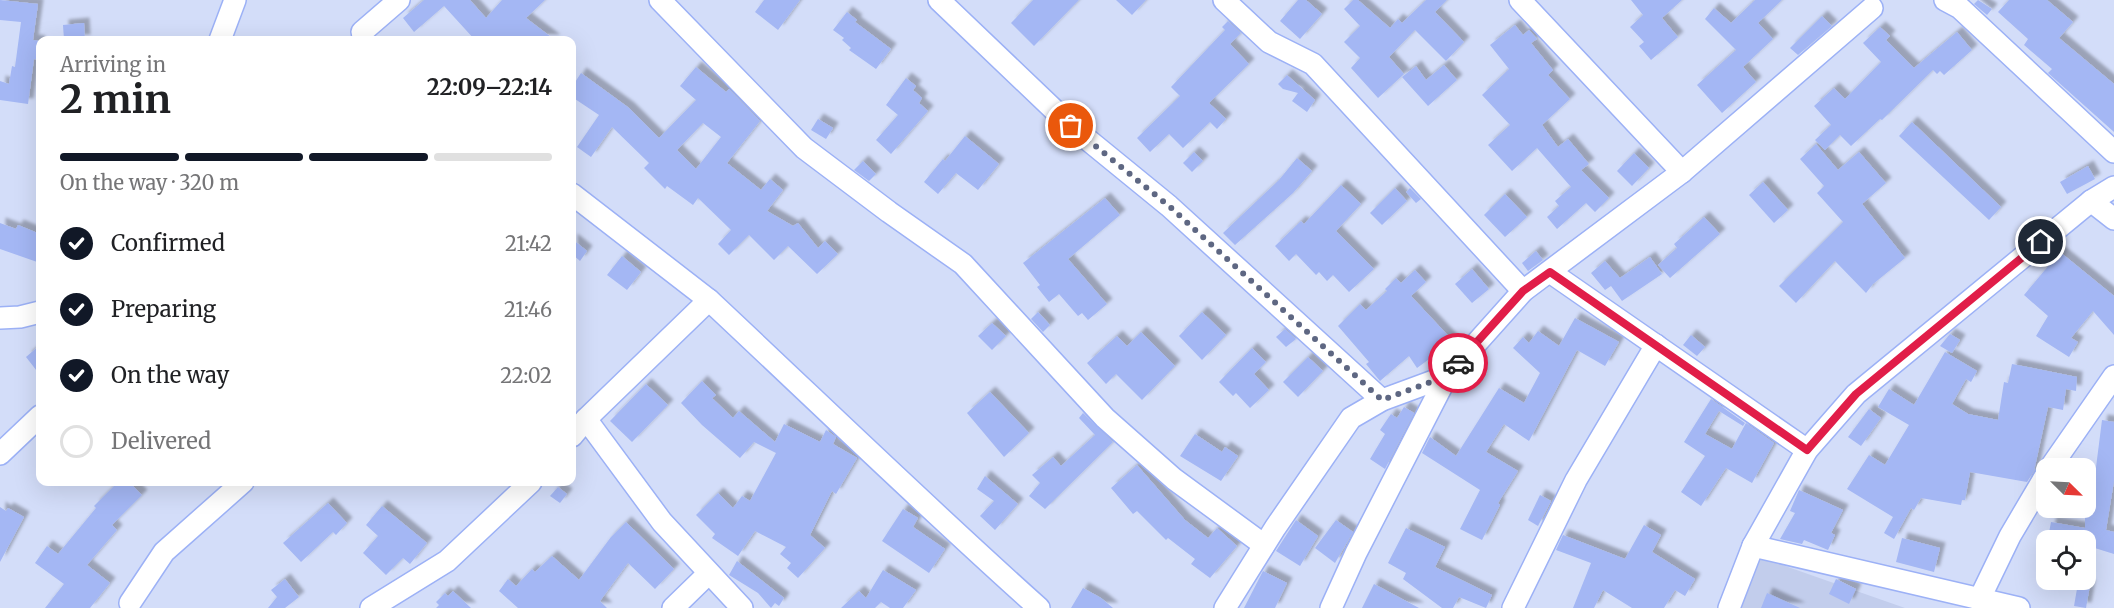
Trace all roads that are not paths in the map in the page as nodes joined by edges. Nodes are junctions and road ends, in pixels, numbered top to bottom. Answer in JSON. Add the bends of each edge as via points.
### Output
{"nodes":[{"id":1,"x":235,"y":0,"type":"edge"},
{"id":2,"x":399,"y":0,"type":"edge"},
{"id":3,"x":660,"y":0,"type":"edge"},
{"id":4,"x":939,"y":0,"type":"edge"},
{"id":5,"x":1224,"y":0,"type":"edge"},
{"id":6,"x":1520,"y":0,"type":"edge"},
{"id":7,"x":1872,"y":3,"type":"edge"},
{"id":8,"x":1958,"y":3,"type":"edge"},
{"id":9,"x":222,"y":36,"type":"edge"},
{"id":10,"x":368,"y":36,"type":"edge"},
{"id":11,"x":2114,"y":152,"type":"edge"},
{"id":12,"x":1682,"y":172,"type":"junction"},
{"id":13,"x":2114,"y":187,"type":"edge"},
{"id":14,"x":576,"y":197,"type":"edge"},
{"id":15,"x":2091,"y":201,"type":"junction"},
{"id":16,"x":2114,"y":219,"type":"edge"},
{"id":17,"x":1550,"y":272,"type":"junction"},
{"id":18,"x":1523,"y":291,"type":"junction"},
{"id":19,"x":709,"y":300,"type":"junction"},
{"id":20,"x":36,"y":313,"type":"edge"},
{"id":21,"x":0,"y":318,"type":"edge"},
{"id":22,"x":1656,"y":345,"type":"junction"},
{"id":23,"x":1447,"y":376,"type":"junction"},
{"id":24,"x":2114,"y":376,"type":"edge"},
{"id":25,"x":1382,"y":400,"type":"junction"},
{"id":26,"x":586,"y":419,"type":"junction"},
{"id":27,"x":36,"y":420,"type":"edge"},
{"id":28,"x":576,"y":431,"type":"edge"},
{"id":29,"x":1807,"y":450,"type":"junction"},
{"id":30,"x":0,"y":453,"type":"edge"},
{"id":31,"x":2057,"y":458,"type":"edge"},
{"id":32,"x":238,"y":486,"type":"edge"},
{"id":33,"x":527,"y":486,"type":"edge"},
{"id":34,"x":2036,"y":492,"type":"edge"},
{"id":35,"x":1264,"y":544,"type":"junction"},
{"id":36,"x":1753,"y":546,"type":"junction"},
{"id":37,"x":709,"y":573,"type":"junction"},
{"id":38,"x":1980,"y":600,"type":"junction"},
{"id":39,"x":130,"y":603,"type":"dead end"},
{"id":40,"x":371,"y":608,"type":"edge"},
{"id":41,"x":673,"y":608,"type":"edge"},
{"id":42,"x":741,"y":608,"type":"edge"},
{"id":43,"x":1039,"y":608,"type":"edge"},
{"id":44,"x":1225,"y":608,"type":"edge"},
{"id":45,"x":1331,"y":608,"type":"edge"},
{"id":46,"x":1513,"y":608,"type":"edge"},
{"id":47,"x":1729,"y":608,"type":"edge"},
{"id":48,"x":2019,"y":608,"type":"edge"}],
"edges":[{"from":1,"to":9,"type":"street"},
{"from":2,"to":10,"type":"street"},
{"from":3,"to":35,"type":"street","via":[[804,148],[963,264],[1106,418],[1174,479]]},
{"from":4,"to":25,"type":"street","via":[[1071,126],[1169,206]]},
{"from":5,"to":18,"type":"street","via":[[1269,42],[1313,64]]},
{"from":6,"to":12,"type":"street"},
{"from":7,"to":12,"type":"street"},
{"from":8,"to":11,"type":"street"},
{"from":12,"to":17,"type":"street"},
{"from":13,"to":15,"type":"street"},
{"from":14,"to":19,"type":"street"},
{"from":15,"to":16,"type":"street"},
{"from":15,"to":29,"type":"street","via":[[1856,394]]},
{"from":17,"to":18,"type":"street"},
{"from":17,"to":22,"type":"street"},
{"from":18,"to":23,"type":"street"},
{"from":19,"to":26,"type":"street"},
{"from":19,"to":43,"type":"street"},
{"from":20,"to":21,"type":"street"},
{"from":22,"to":29,"type":"street"},
{"from":22,"to":46,"type":"street","via":[[1576,480]]},
{"from":23,"to":25,"type":"street"},
{"from":23,"to":45,"type":"street"},
{"from":24,"to":31,"type":"street"},
{"from":25,"to":35,"type":"street","via":[[1351,418]]},
{"from":26,"to":28,"type":"street"},
{"from":26,"to":37,"type":"street","via":[[662,522]]},
{"from":27,"to":30,"type":"street"},
{"from":29,"to":36,"type":"street"},
{"from":32,"to":39,"type":"street","via":[[164,552]]},
{"from":33,"to":40,"type":"street","via":[[447,561]]},
{"from":34,"to":38,"type":"street"},
{"from":35,"to":44,"type":"street"},
{"from":36,"to":38,"type":"street"},
{"from":36,"to":47,"type":"street"},
{"from":37,"to":41,"type":"street"},
{"from":37,"to":42,"type":"street"},
{"from":38,"to":48,"type":"street"}]}
